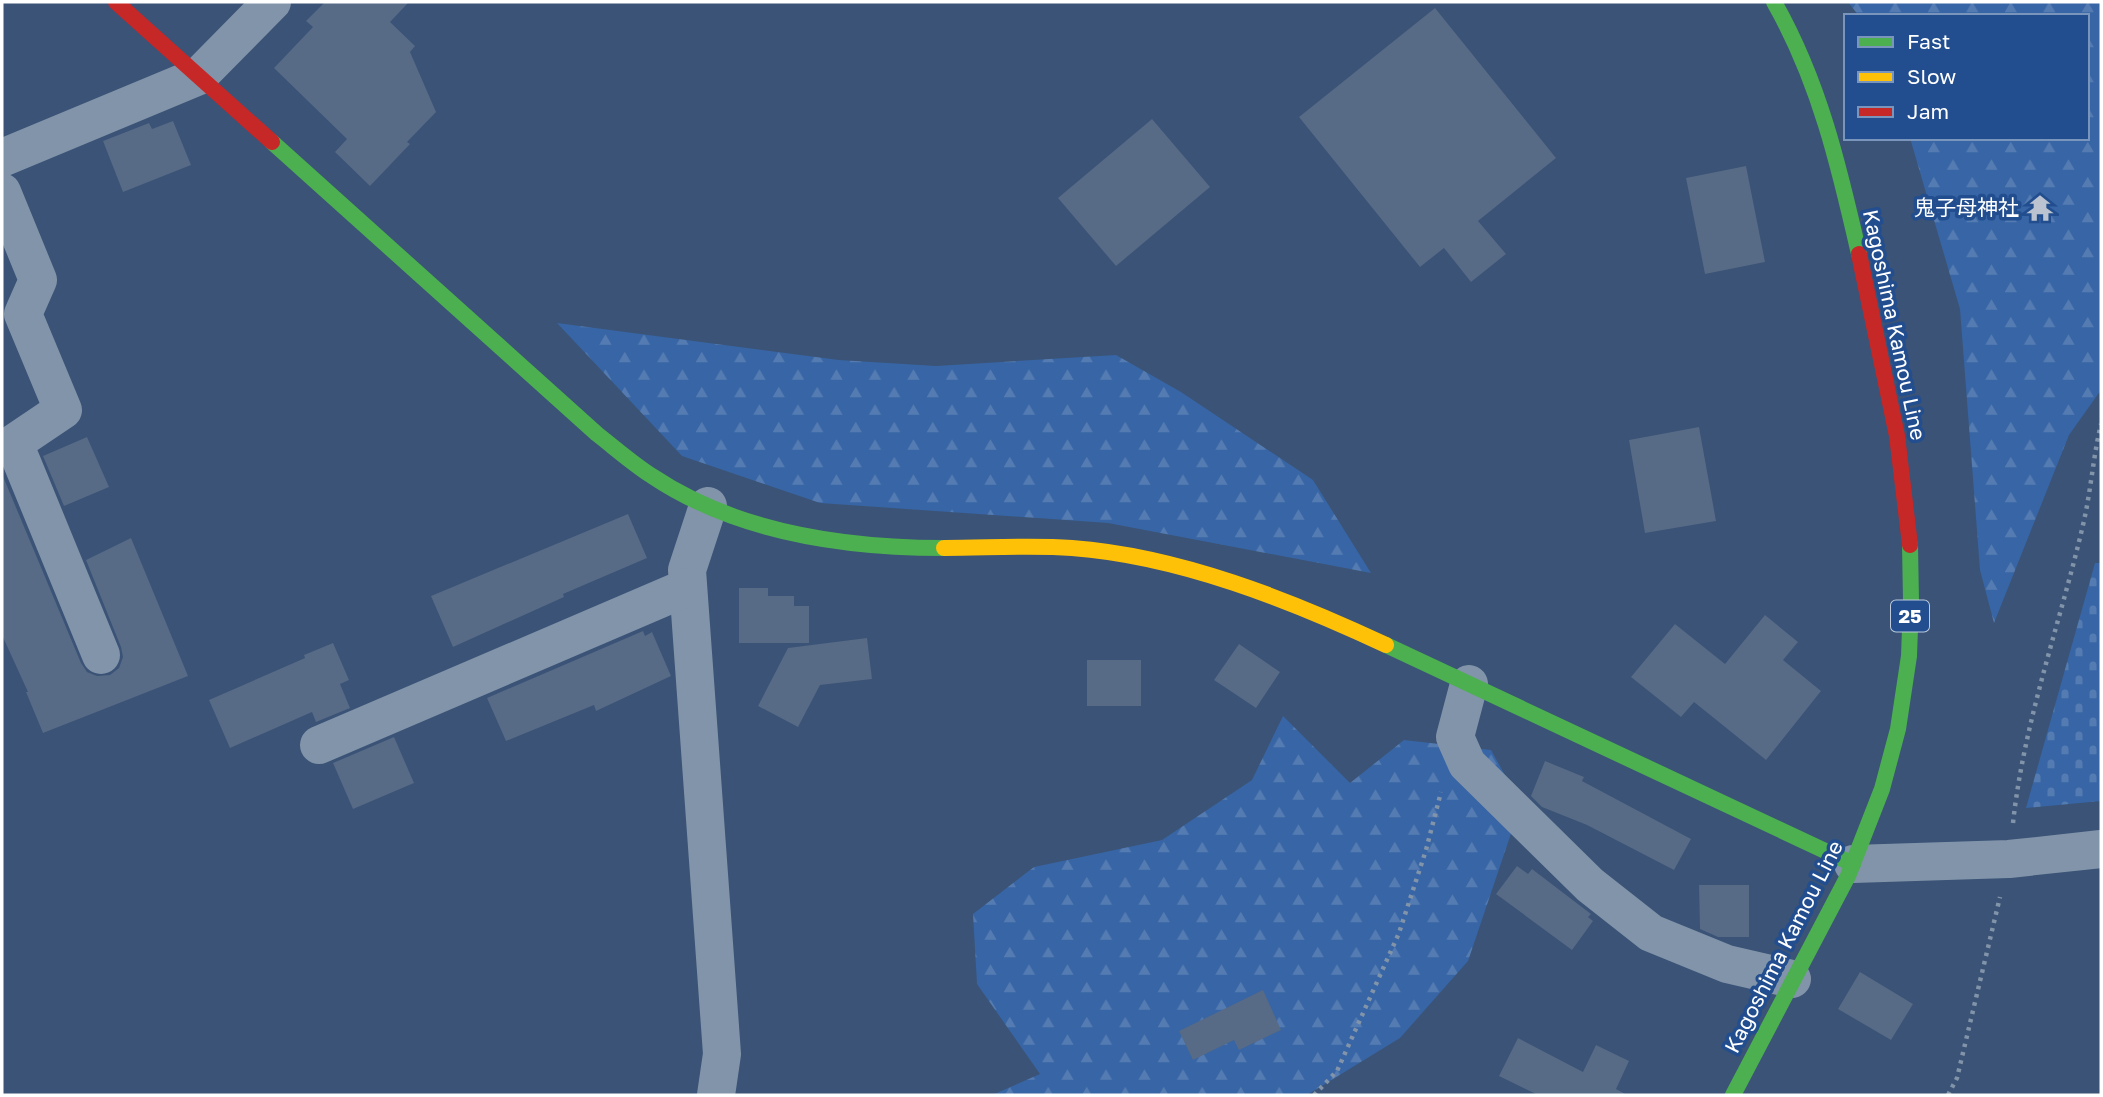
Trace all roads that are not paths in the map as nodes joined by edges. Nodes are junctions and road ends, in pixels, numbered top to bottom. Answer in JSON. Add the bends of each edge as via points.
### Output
{"nodes":[{"id":1,"x":116,"y":2,"type":"edge"},
{"id":2,"x":272,"y":2,"type":"edge"},
{"id":3,"x":1774,"y":2,"type":"edge"},
{"id":4,"x":199,"y":76,"type":"junction"},
{"id":5,"x":2,"y":158,"type":"edge"},
{"id":6,"x":2,"y":192,"type":"edge"},
{"id":7,"x":708,"y":506,"type":"junction"},
{"id":8,"x":688,"y":587,"type":"junction"},
{"id":9,"x":101,"y":655,"type":"dead end"},
{"id":10,"x":1469,"y":684,"type":"junction"},
{"id":11,"x":318,"y":744,"type":"dead end"},
{"id":12,"x":2101,"y":849,"type":"edge"},
{"id":13,"x":1853,"y":864,"type":"junction"},
{"id":14,"x":1792,"y":979,"type":"junction"},
{"id":15,"x":716,"y":1095,"type":"edge"},
{"id":16,"x":1733,"y":1095,"type":"edge"}],
"edges":[{"from":1,"to":4,"type":"street"},
{"from":2,"to":4,"type":"street"},
{"from":3,"to":13,"type":"street","name":"Kagoshima Kamou Line","number":"25","via":[[1796,41],[1837,160],[1885,361],[1902,466],[1909,554],[1908,661],[1902,712],[1885,778]]},
{"from":4,"to":5,"type":"street"},
{"from":4,"to":7,"type":"street","via":[[597,434],[653,477]]},
{"from":6,"to":9,"type":"street","via":[[38,280],[23,314],[63,410],[14,443]]},
{"from":7,"to":8,"type":"street","via":[[687,570]]},
{"from":7,"to":10,"type":"street","via":[[781,532],[870,545],[1072,548],[1159,561],[1339,623]]},
{"from":8,"to":11,"type":"street"},
{"from":8,"to":15,"type":"street","via":[[722,1054]]},
{"from":10,"to":13,"type":"street"},
{"from":10,"to":14,"type":"street","via":[[1455,737],[1467,764],[1590,886],[1651,933],[1727,964]]},
{"from":12,"to":13,"type":"street","via":[[2009,859]]},
{"from":13,"to":14,"type":"street","name":"Kagoshima Kamou Line","number":"25"},
{"from":14,"to":16,"type":"street","name":"Kagoshima Kamou Line","number":"25"}]}
